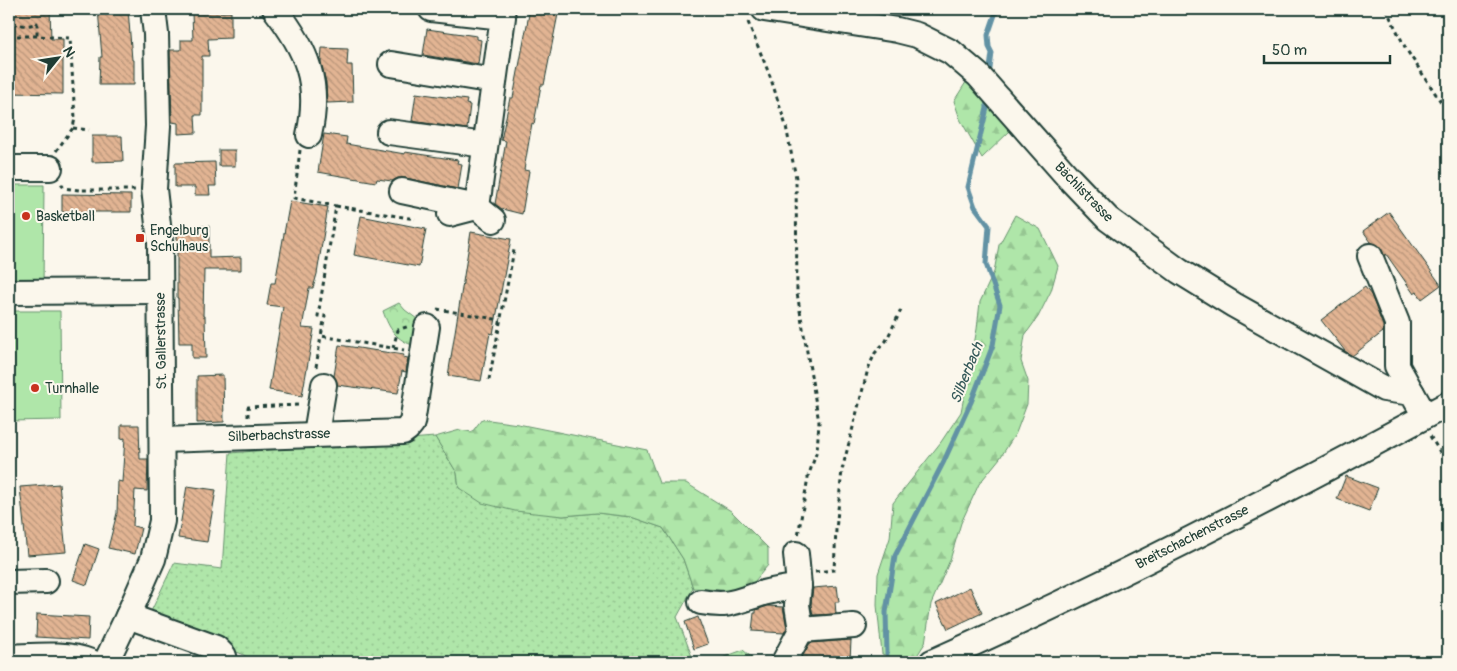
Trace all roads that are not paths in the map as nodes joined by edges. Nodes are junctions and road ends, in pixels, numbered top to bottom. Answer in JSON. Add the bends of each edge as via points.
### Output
{"nodes":[{"id":1,"x":153,"y":9,"type":"edge"},
{"id":2,"x":276,"y":9,"type":"edge"},
{"id":3,"x":431,"y":9,"type":"edge"},
{"id":4,"x":754,"y":12,"type":"edge"},
{"id":5,"x":815,"y":13,"type":"edge"},
{"id":6,"x":391,"y":64,"type":"dead end"},
{"id":7,"x":494,"y":81,"type":"junction"},
{"id":8,"x":312,"y":125,"type":"road end"},
{"id":9,"x":389,"y":132,"type":"dead end"},
{"id":10,"x":485,"y":145,"type":"junction"},
{"id":11,"x":9,"y":168,"type":"edge"},
{"id":12,"x":50,"y":168,"type":"road end"},
{"id":13,"x":402,"y":191,"type":"dead end"},
{"id":14,"x":450,"y":214,"type":"dead end"},
{"id":15,"x":485,"y":214,"type":"junction"},
{"id":16,"x":1370,"y":256,"type":"dead end"},
{"id":17,"x":160,"y":291,"type":"junction"},
{"id":18,"x":9,"y":292,"type":"edge"},
{"id":19,"x":427,"y":327,"type":"road end"},
{"id":20,"x":320,"y":379,"type":"road end"},
{"id":21,"x":1412,"y":393,"type":"junction"},
{"id":22,"x":1448,"y":404,"type":"edge"},
{"id":23,"x":1426,"y":424,"type":"junction"},
{"id":24,"x":316,"y":434,"type":"junction"},
{"id":25,"x":162,"y":440,"type":"junction"},
{"id":26,"x":46,"y":581,"type":"dead end"},
{"id":27,"x":9,"y":582,"type":"edge"},
{"id":28,"x":701,"y":602,"type":"dead end"},
{"id":29,"x":128,"y":616,"type":"junction"},
{"id":30,"x":854,"y":626,"type":"dead end"},
{"id":31,"x":801,"y":630,"type":"junction"},
{"id":32,"x":9,"y":657,"type":"edge"},
{"id":33,"x":91,"y":662,"type":"edge"},
{"id":34,"x":106,"y":662,"type":"edge"},
{"id":35,"x":225,"y":662,"type":"edge"},
{"id":36,"x":784,"y":662,"type":"edge"},
{"id":37,"x":932,"y":662,"type":"edge"}],
"edges":[{"from":1,"to":17,"type":"street","name":"St. Gallerstrasse","via":[[158,126],[154,189],[160,242]]},
{"from":2,"to":8,"type":"street","via":[[308,64],[313,84]]},
{"from":3,"to":7,"type":"street","via":[[503,17]]},
{"from":4,"to":5,"type":"street","name":"Bächlistrasse"},
{"from":5,"to":21,"type":"street","name":"Bächlistrasse","via":[[916,35],[950,52],[978,75],[1108,219],[1179,271],[1234,305],[1384,389]]},
{"from":6,"to":7,"type":"street"},
{"from":7,"to":10,"type":"street"},
{"from":9,"to":10,"type":"street"},
{"from":10,"to":15,"type":"street"},
{"from":11,"to":12,"type":"street"},
{"from":13,"to":15,"type":"street"},
{"from":14,"to":15,"type":"street"},
{"from":16,"to":21,"type":"street","via":[[1397,323],[1397,366]]},
{"from":17,"to":18,"type":"street"},
{"from":17,"to":25,"type":"street","name":"St. Gallerstrasse"},
{"from":19,"to":24,"type":"street","name":"Silberbachstrasse","via":[[417,398],[412,423],[407,429],[403,432]]},
{"from":20,"to":24,"type":"street"},
{"from":21,"to":23,"type":"street"},
{"from":22,"to":23,"type":"street","name":"Breitschachenstrasse"},
{"from":23,"to":37,"type":"street","name":"Breitschachenstrasse"},
{"from":24,"to":25,"type":"street","name":"Silberbachstrasse"},
{"from":25,"to":29,"type":"street","name":"St. Gallerstrasse","via":[[162,521],[153,558]]},
{"from":26,"to":27,"type":"street"},
{"from":28,"to":31,"type":"street","via":[[732,604],[760,594],[797,571]]},
{"from":29,"to":34,"type":"street","name":"St. Gallerstrasse"},
{"from":29,"to":35,"type":"street","via":[[216,648]]},
{"from":30,"to":31,"type":"street"},
{"from":31,"to":36,"type":"street"},
{"from":32,"to":33,"type":"street","via":[[66,655]]}]}
